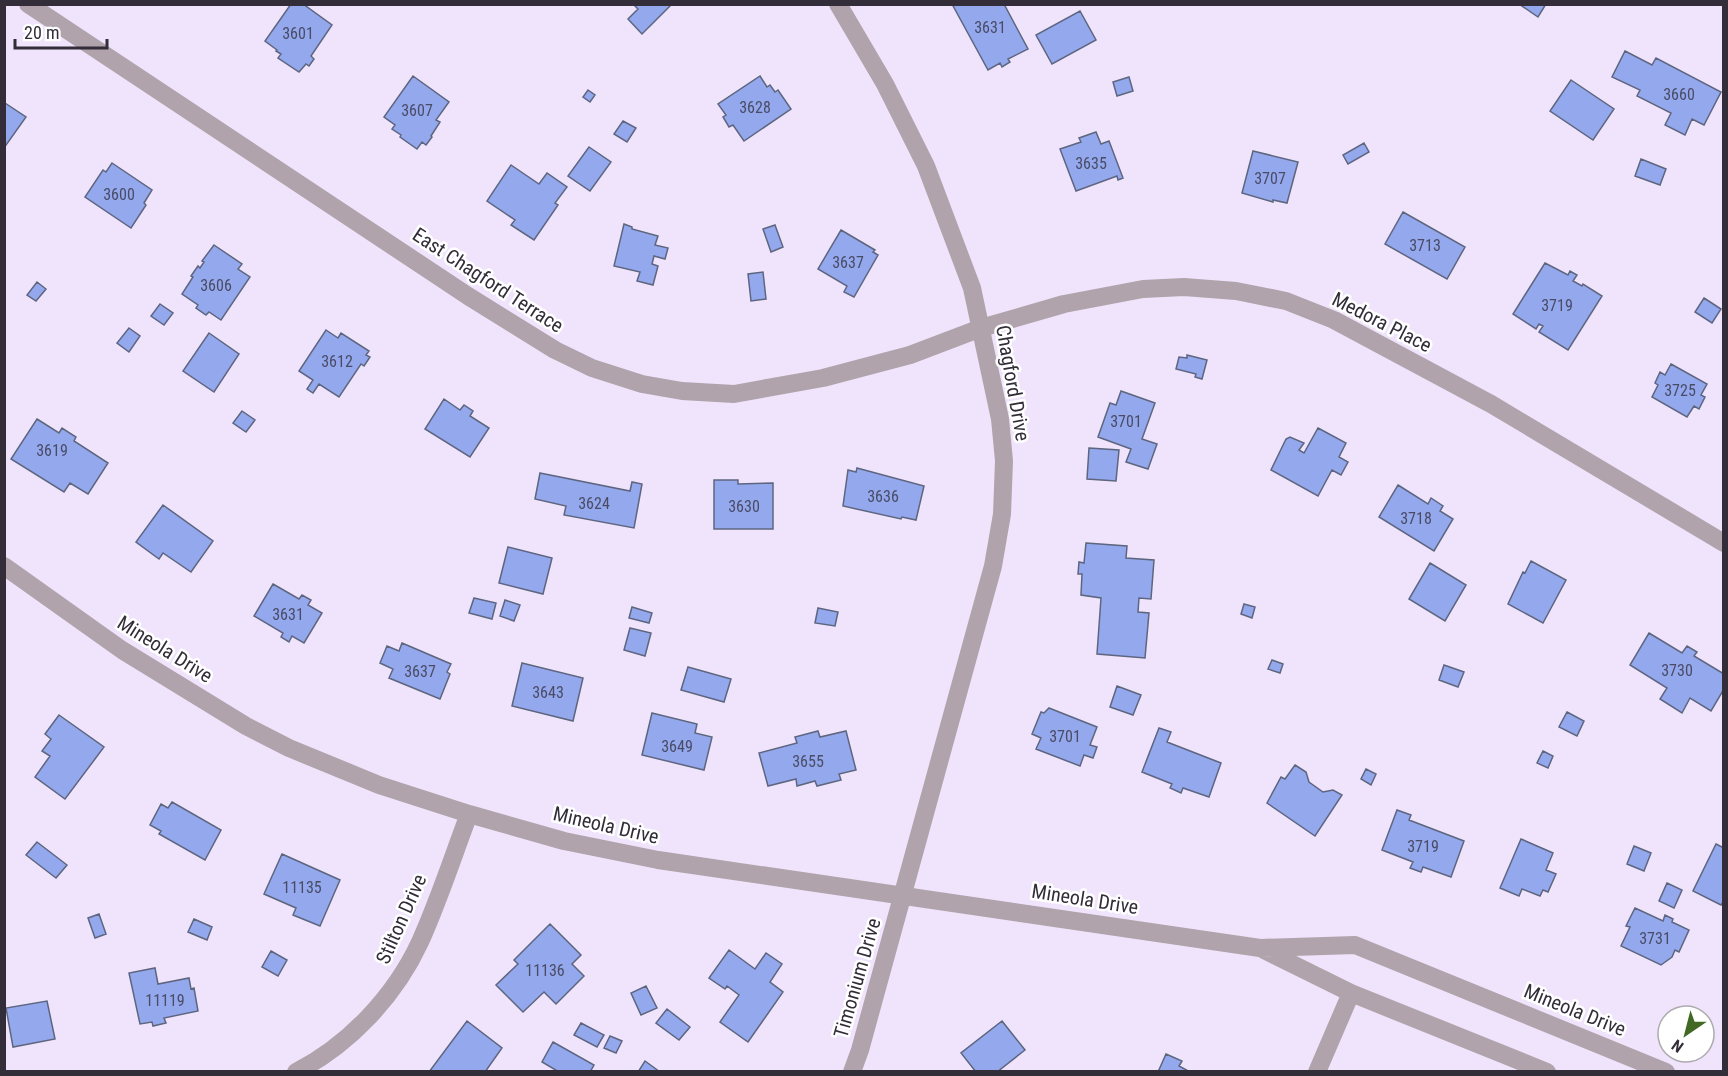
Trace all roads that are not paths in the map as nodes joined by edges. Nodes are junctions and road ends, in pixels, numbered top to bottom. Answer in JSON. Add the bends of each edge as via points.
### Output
{"nodes":[{"id":1,"x":28,"y":4,"type":"edge"},
{"id":2,"x":838,"y":4,"type":"edge"},
{"id":3,"x":981,"y":328,"type":"junction"},
{"id":4,"x":1724,"y":543,"type":"edge"},
{"id":5,"x":4,"y":566,"type":"edge"},
{"id":6,"x":469,"y":813,"type":"junction"},
{"id":7,"x":903,"y":896,"type":"junction"},
{"id":8,"x":1260,"y":948,"type":"junction"},
{"id":9,"x":1351,"y":993,"type":"junction"},
{"id":10,"x":296,"y":1071,"type":"edge"},
{"id":11,"x":852,"y":1071,"type":"edge"},
{"id":12,"x":1317,"y":1071,"type":"edge"},
{"id":13,"x":1547,"y":1071,"type":"edge"},
{"id":14,"x":1666,"y":1071,"type":"edge"}],
"edges":[{"from":1,"to":3,"type":"street","name":"East Chagford Terrace","via":[[468,296],[555,350],[592,368],[652,386],[734,394],[834,375],[910,355]]},
{"from":2,"to":3,"type":"street","name":"Chagford Drive","via":[[885,84],[926,166],[961,253]]},
{"from":3,"to":4,"type":"street","name":"Medora Place","via":[[1064,304],[1143,290],[1184,287],[1236,291],[1286,302],[1334,320],[1491,404]]},
{"from":3,"to":7,"type":"street","name":"Chagford Drive","via":[[1000,419],[1004,461],[1002,514],[993,566]]},
{"from":5,"to":6,"type":"street","name":"Mineola Drive","via":[[122,650],[246,726],[379,785]]},
{"from":6,"to":7,"type":"street","name":"Mineola Drive","via":[[564,841],[658,860]]},
{"from":6,"to":10,"type":"street","name":"Stilton Drive","via":[[420,942],[397,981],[375,1010],[342,1041]]},
{"from":7,"to":8,"type":"street","name":"Mineola Drive"},
{"from":7,"to":11,"type":"street","name":"Timonium Drive"},
{"from":8,"to":9,"type":"street","name":"Mineola Drive"},
{"from":8,"to":14,"type":"street","name":"Mineola Drive","via":[[1355,945]]},
{"from":9,"to":12,"type":"street"},
{"from":9,"to":13,"type":"street","name":"Mineola Drive"}]}
